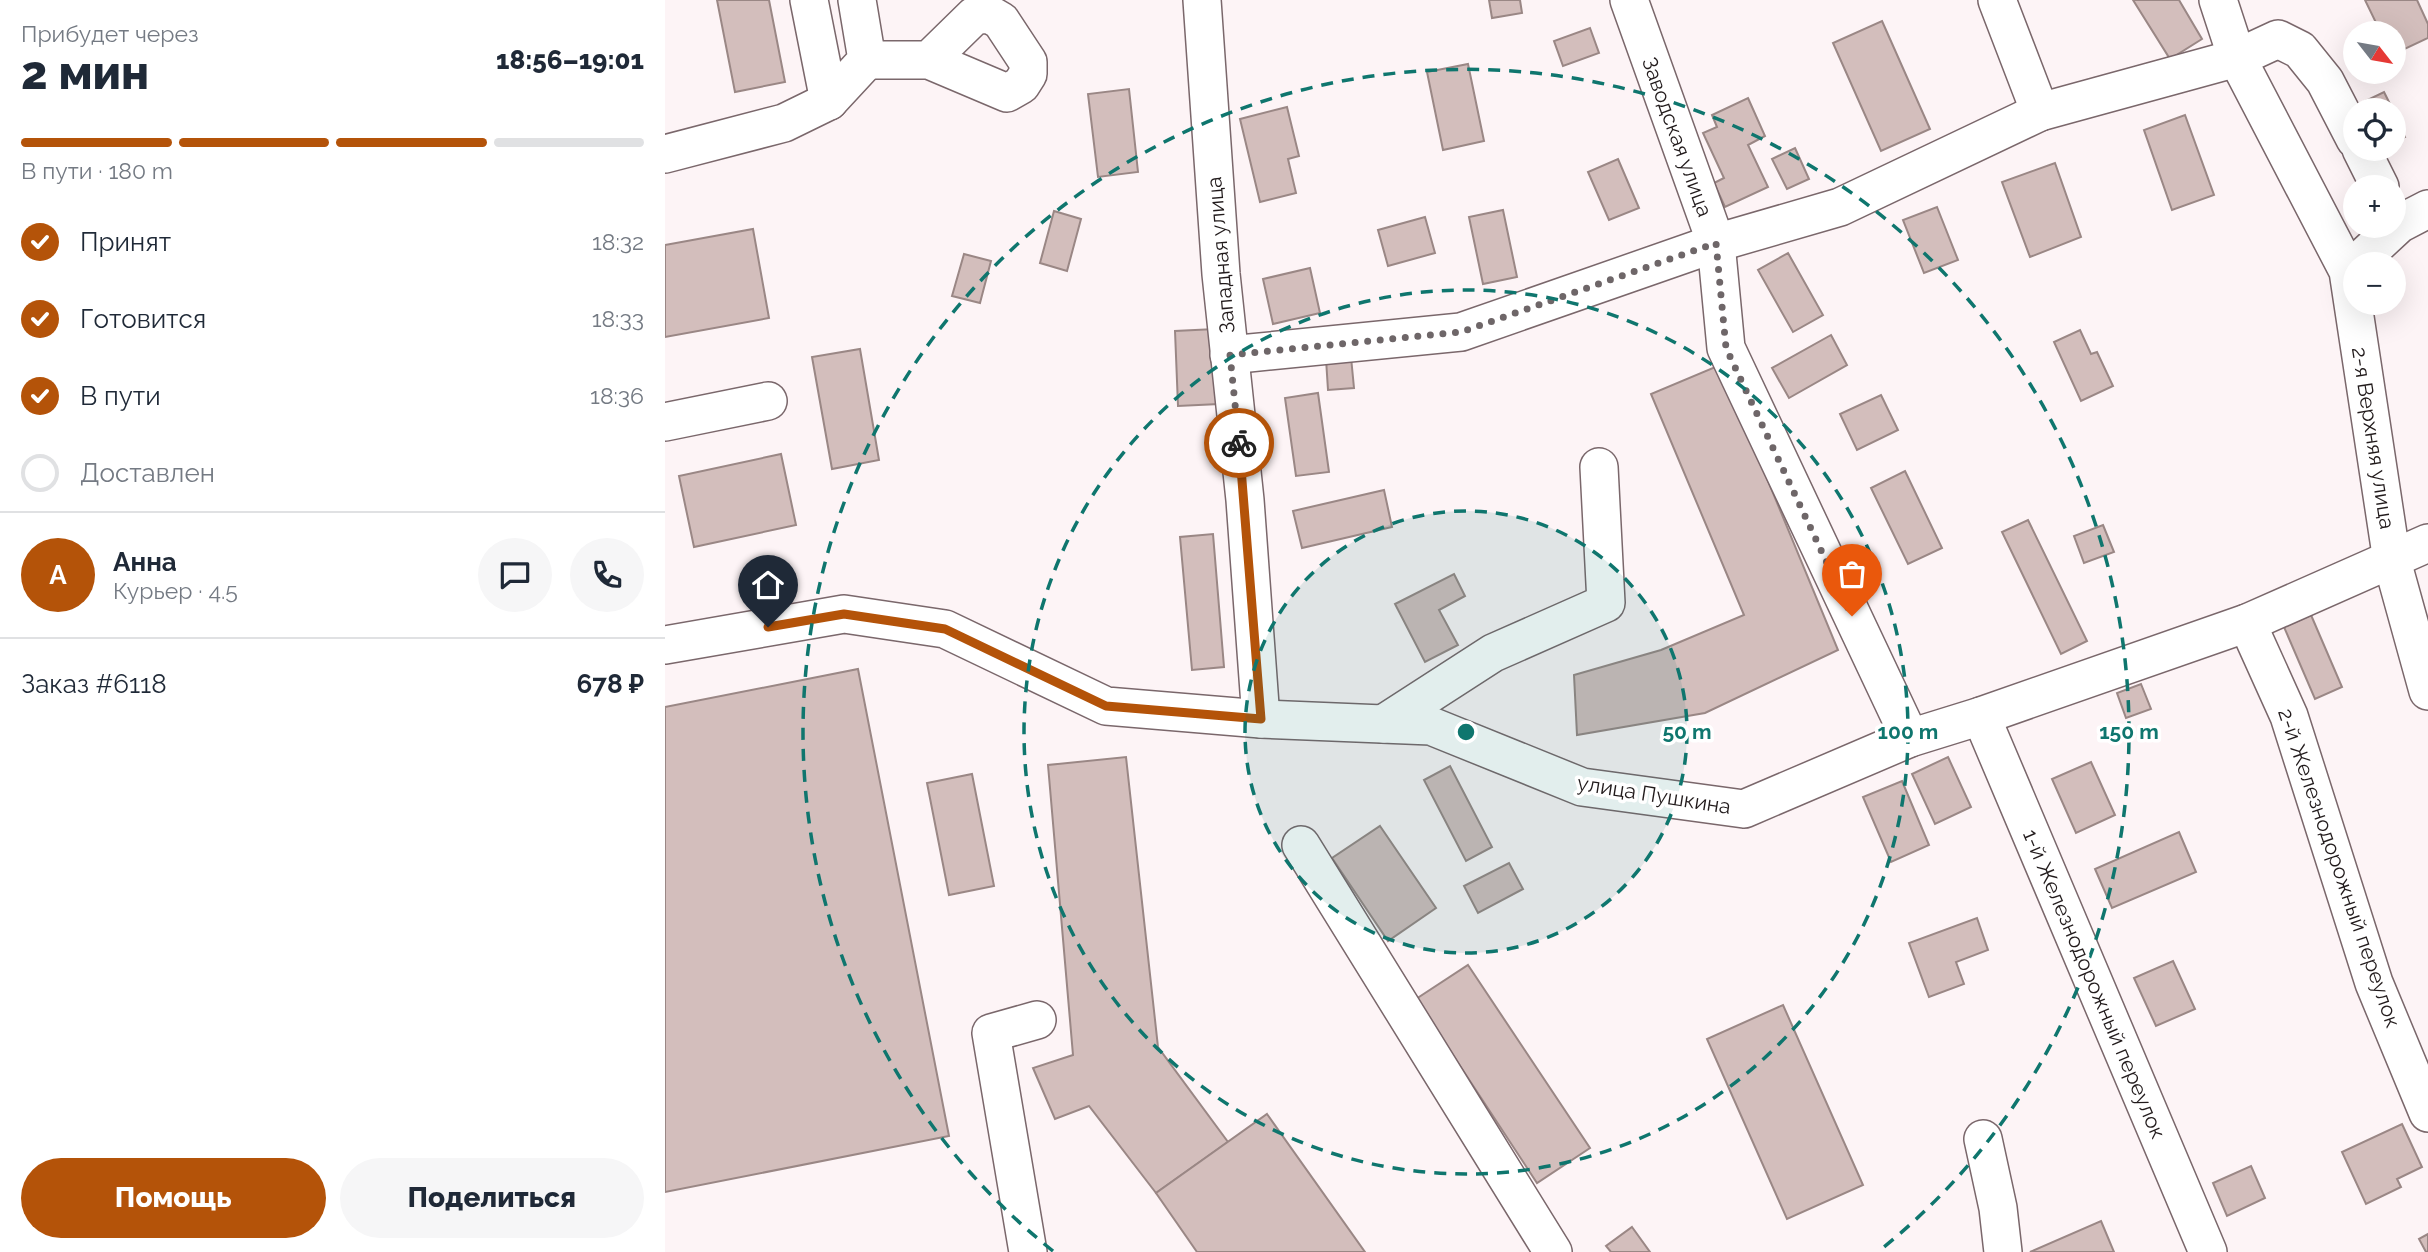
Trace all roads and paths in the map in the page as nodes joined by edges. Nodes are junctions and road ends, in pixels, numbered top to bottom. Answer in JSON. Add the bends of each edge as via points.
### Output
{"nodes":[{"id":1,"x":809,"y":0,"type":"edge"},
{"id":2,"x":857,"y":0,"type":"edge"},
{"id":3,"x":1202,"y":0,"type":"edge"},
{"id":4,"x":1629,"y":0,"type":"edge"},
{"id":5,"x":1997,"y":0,"type":"edge"},
{"id":6,"x":2218,"y":0,"type":"edge"},
{"id":7,"x":2237,"y":58,"type":"junction"},
{"id":8,"x":867,"y":60,"type":"junction"},
{"id":9,"x":929,"y":60,"type":"dead end"},
{"id":10,"x":829,"y":101,"type":"junction"},
{"id":11,"x":2040,"y":111,"type":"junction"},
{"id":12,"x":2343,"y":115,"type":"edge"},
{"id":13,"x":665,"y":154,"type":"edge"},
{"id":14,"x":2407,"y":216,"type":"edge"},
{"id":15,"x":1716,"y":243,"type":"junction"},
{"id":16,"x":2345,"y":252,"type":"edge"},
{"id":17,"x":2369,"y":252,"type":"edge"},
{"id":18,"x":2359,"y":315,"type":"edge"},
{"id":19,"x":1230,"y":355,"type":"junction"},
{"id":20,"x":768,"y":401,"type":"dead end"},
{"id":21,"x":665,"y":422,"type":"edge"},
{"id":22,"x":1599,"y":467,"type":"dead end"},
{"id":23,"x":2428,"y":543,"type":"edge"},
{"id":24,"x":2392,"y":561,"type":"junction"},
{"id":25,"x":2247,"y":623,"type":"junction"},
{"id":26,"x":665,"y":645,"type":"edge"},
{"id":27,"x":2428,"y":691,"type":"edge"},
{"id":28,"x":1981,"y":716,"type":"junction"},
{"id":29,"x":1261,"y":719,"type":"junction"},
{"id":30,"x":1383,"y":724,"type":"junction"},
{"id":31,"x":1910,"y":738,"type":"junction"},
{"id":32,"x":1301,"y":845,"type":"dead end"},
{"id":33,"x":1037,"y":1020,"type":"dead end"},
{"id":34,"x":2428,"y":1113,"type":"edge"},
{"id":35,"x":1983,"y":1139,"type":"dead end"},
{"id":36,"x":1028,"y":1252,"type":"edge"},
{"id":37,"x":1553,"y":1252,"type":"edge"},
{"id":38,"x":2003,"y":1252,"type":"edge"},
{"id":39,"x":2208,"y":1252,"type":"edge"}],
"edges":[{"from":1,"to":10,"type":"street"},
{"from":2,"to":8,"type":"street"},
{"from":3,"to":19,"type":"street","name":"Западная улица"},
{"from":4,"to":15,"type":"street","name":"Заводская улица"},
{"from":5,"to":11,"type":"street"},
{"from":6,"to":7,"type":"street","name":"2-я Верхняя улица"},
{"from":7,"to":11,"type":"street"},
{"from":7,"to":12,"type":"street","via":[[2278,39],[2300,50],[2326,81]]},
{"from":7,"to":16,"type":"street","name":"2-я Верхняя улица"},
{"from":8,"to":9,"type":"street"},
{"from":8,"to":10,"type":"street"},
{"from":10,"to":13,"type":"street","via":[[784,123]]},
{"from":11,"to":15,"type":"street","via":[[1840,207]]},
{"from":14,"to":17,"type":"street"},
{"from":15,"to":19,"type":"street","via":[[1461,332]]},
{"from":15,"to":31,"type":"street","name":"Заводская улица","via":[[1726,348]]},
{"from":18,"to":24,"type":"street","name":"2-я Верхняя улица"},
{"from":19,"to":29,"type":"street","name":"Западная улица"},
{"from":20,"to":21,"type":"street"},
{"from":22,"to":30,"type":"street","via":[[1606,603],[1493,653]]},
{"from":23,"to":24,"type":"street","name":"улица Пушкина"},
{"from":24,"to":25,"type":"street","name":"улица Пушкина"},
{"from":24,"to":27,"type":"street","name":"2-я Верхняя улица"},
{"from":25,"to":28,"type":"street","name":"улица Пушкина"},
{"from":25,"to":34,"type":"street","name":"2-й Железнодорожный переулок","via":[[2289,716],[2374,983]]},
{"from":26,"to":29,"type":"street","name":"улица Пушкина","via":[[844,614],[945,629],[1106,706]]},
{"from":28,"to":31,"type":"street","name":"улица Пушкина"},
{"from":28,"to":39,"type":"street","name":"1-й Железнодорожный переулок"},
{"from":29,"to":30,"type":"street","name":"улица Пушкина"},
{"from":30,"to":31,"type":"street","name":"улица Пушкина","via":[[1431,726],[1582,787],[1744,809]]},
{"from":32,"to":37,"type":"street"},
{"from":33,"to":36,"type":"street","via":[[991,1033]]},
{"from":35,"to":38,"type":"street"}]}
